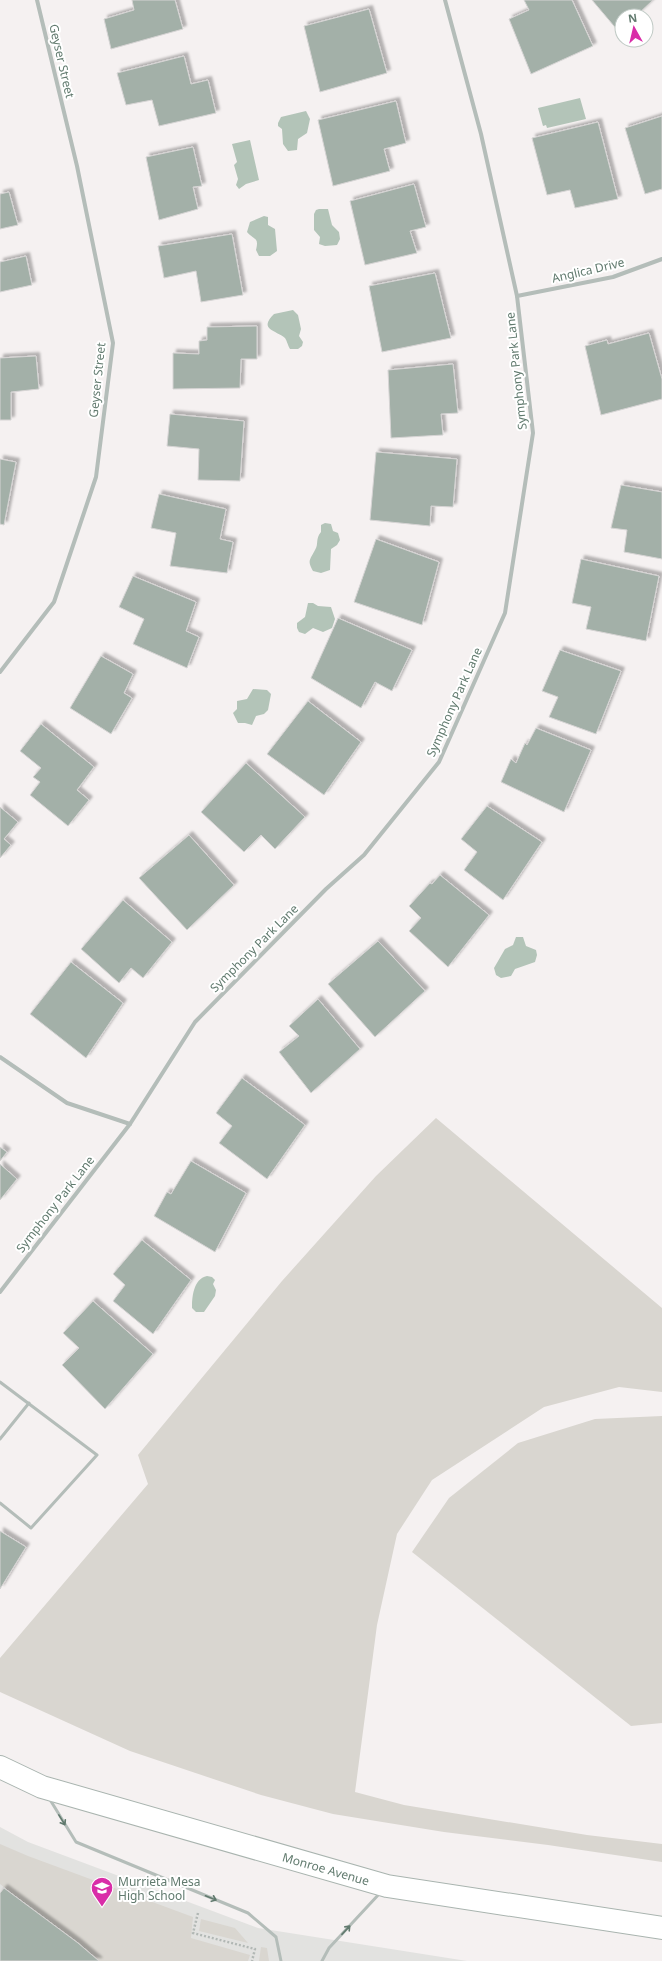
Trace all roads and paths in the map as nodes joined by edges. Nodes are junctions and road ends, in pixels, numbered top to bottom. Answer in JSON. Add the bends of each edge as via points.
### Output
{"nodes":[{"id":1,"x":37,"y":0,"type":"edge"},
{"id":2,"x":445,"y":0,"type":"edge"},
{"id":3,"x":662,"y":258,"type":"edge"},
{"id":4,"x":517,"y":296,"type":"junction"},
{"id":5,"x":0,"y":672,"type":"edge"},
{"id":6,"x":0,"y":1057,"type":"edge"},
{"id":7,"x":130,"y":1124,"type":"junction"},
{"id":8,"x":0,"y":1292,"type":"edge"},
{"id":9,"x":0,"y":1382,"type":"edge"},
{"id":10,"x":29,"y":1403,"type":"junction"},
{"id":11,"x":0,"y":1439,"type":"edge"},
{"id":12,"x":0,"y":1503,"type":"edge"},
{"id":13,"x":0,"y":1767,"type":"edge"},
{"id":14,"x":42,"y":1786,"type":"junction"},
{"id":15,"x":387,"y":1886,"type":"junction"},
{"id":16,"x":198,"y":1913,"type":"dead end"},
{"id":17,"x":662,"y":1928,"type":"edge"},
{"id":18,"x":252,"y":1961,"type":"edge"},
{"id":19,"x":281,"y":1961,"type":"edge"},
{"id":20,"x":322,"y":1961,"type":"edge"}],
"edges":[{"from":1,"to":5,"type":"street","name":"Geyser Street","via":[[77,166],[113,343],[96,477],[54,602]]},
{"from":2,"to":4,"type":"street","name":"Symphony Park Lane","via":[[481,134]]},
{"from":3,"to":4,"type":"street","name":"Anglica Drive","via":[[613,277]]},
{"from":4,"to":7,"type":"street","name":"Symphony Park Lane","via":[[533,433],[505,613],[439,762],[364,855],[326,889],[195,1022]]},
{"from":6,"to":7,"type":"street","via":[[67,1103]]},
{"from":7,"to":8,"type":"street","name":"Symphony Park Lane"},
{"from":9,"to":10,"type":"lane"},
{"from":10,"to":11,"type":"lane"},
{"from":10,"to":12,"type":"lane","via":[[97,1455],[31,1528]]},
{"from":13,"to":14,"type":"street","name":"Monroe Avenue"},
{"from":14,"to":15,"type":"street","name":"Monroe Avenue"},
{"from":14,"to":19,"type":"lane","one_way":true,"via":[[76,1842],[248,1914],[276,1937]]},
{"from":15,"to":17,"type":"street","name":"Monroe Avenue"},
{"from":20,"to":15,"type":"lane","one_way":true,"via":[[329,1948]]},
{"from":16,"to":18,"type":"path","via":[[193,1933],[254,1949]]}]}
